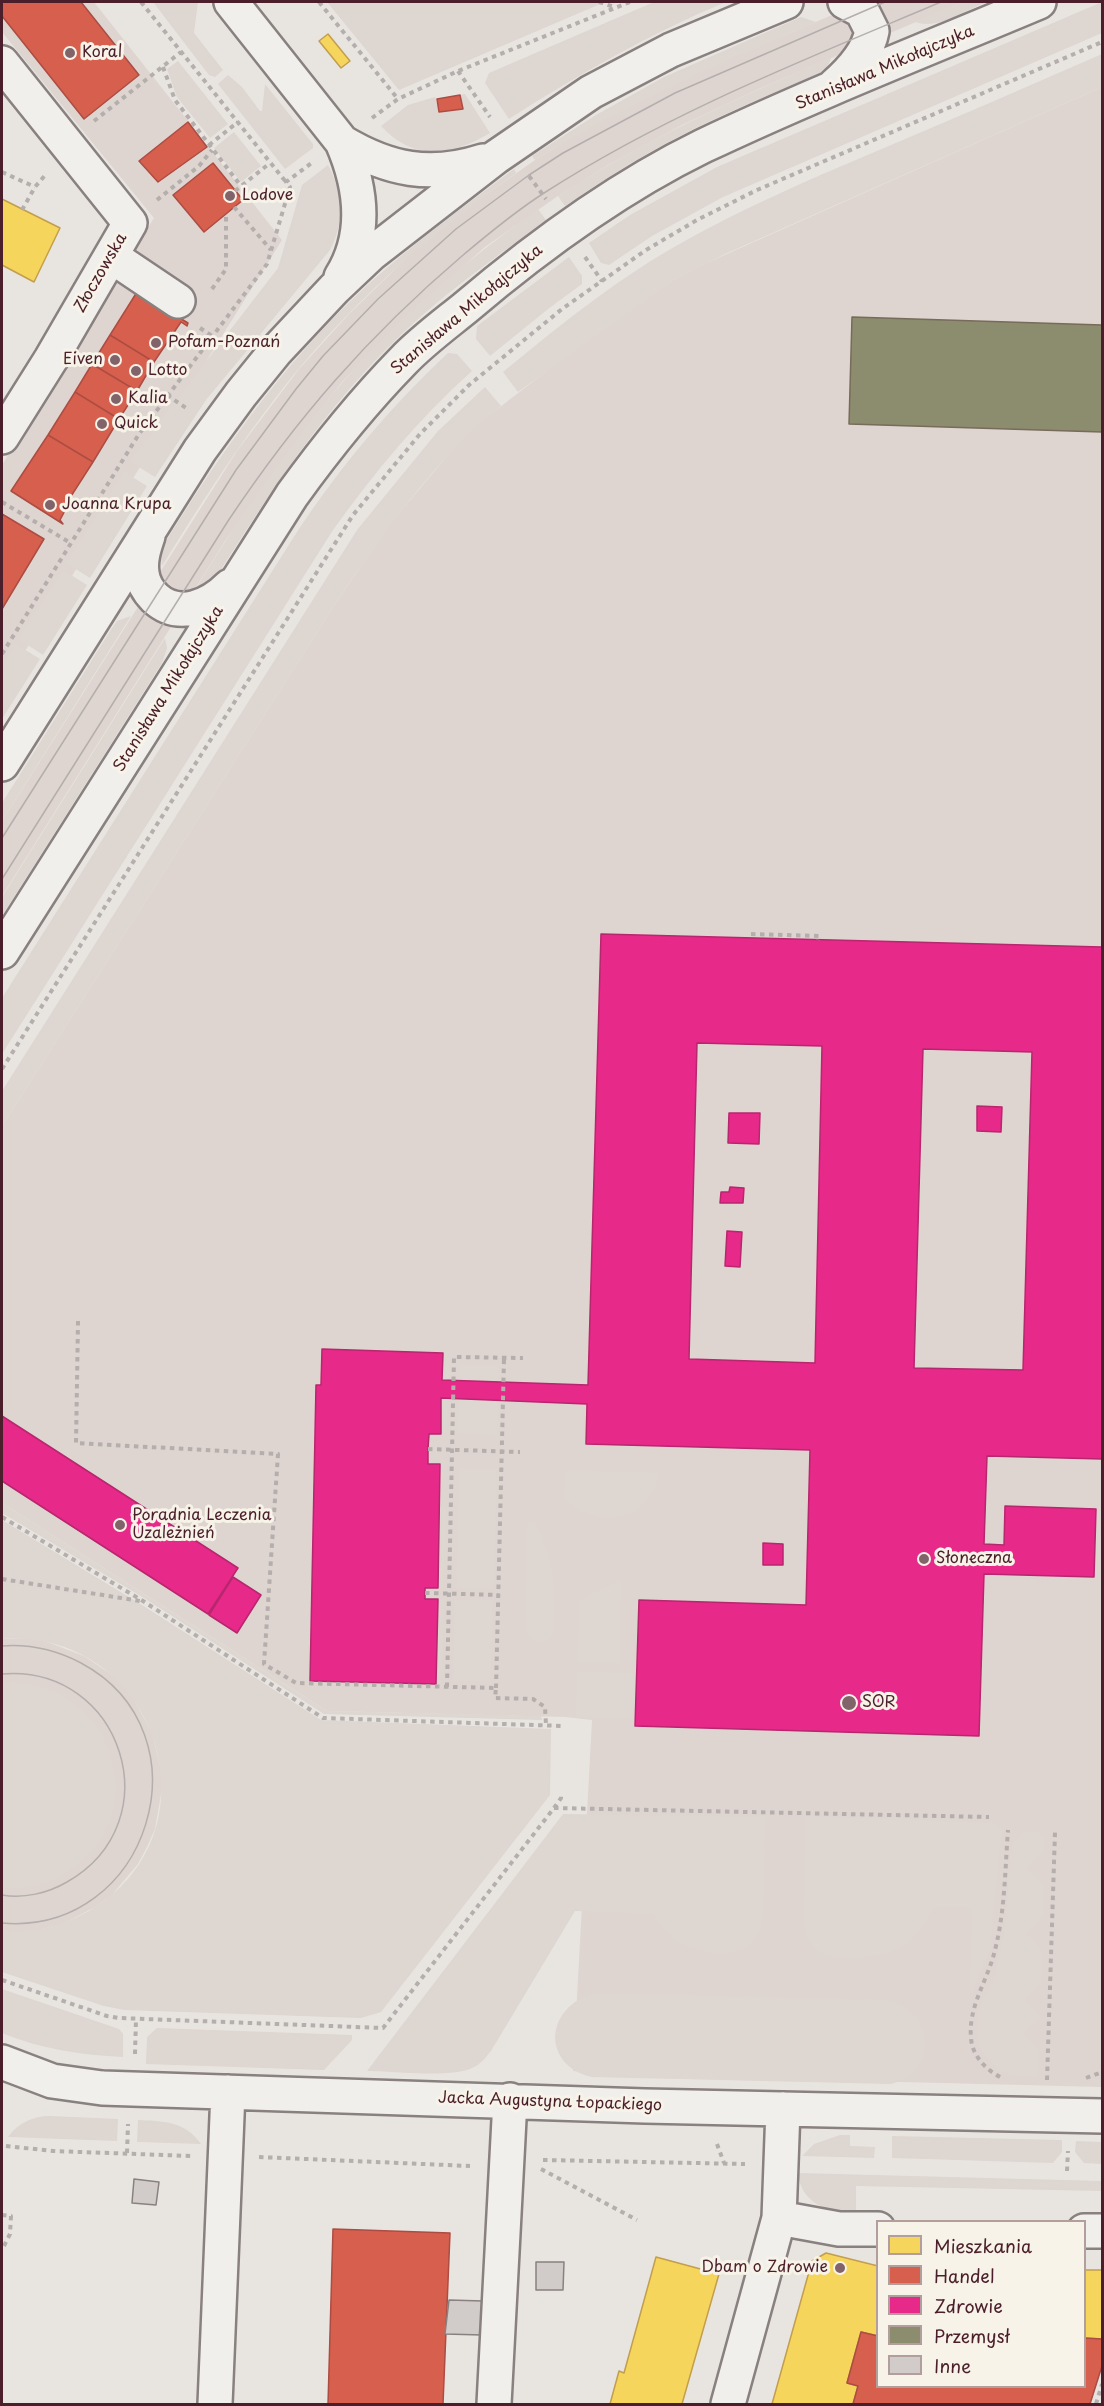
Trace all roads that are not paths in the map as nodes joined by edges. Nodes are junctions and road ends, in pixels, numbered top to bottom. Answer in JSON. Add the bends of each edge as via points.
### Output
{"nodes":[{"id":1,"x":231,"y":2,"type":"edge"},
{"id":2,"x":786,"y":2,"type":"edge"},
{"id":3,"x":845,"y":2,"type":"edge"},
{"id":4,"x":1039,"y":2,"type":"edge"},
{"id":5,"x":2,"y":63,"type":"edge"},
{"id":6,"x":820,"y":95,"type":"junction"},
{"id":7,"x":342,"y":142,"type":"junction"},
{"id":8,"x":511,"y":163,"type":"junction"},
{"id":9,"x":111,"y":256,"type":"junction"},
{"id":10,"x":334,"y":289,"type":"junction"},
{"id":11,"x":193,"y":298,"type":"road end"},
{"id":12,"x":2,"y":437,"type":"edge"},
{"id":13,"x":159,"y":512,"type":"junction"},
{"id":14,"x":242,"y":573,"type":"junction"},
{"id":15,"x":2,"y":764,"type":"edge"},
{"id":16,"x":2,"y":952,"type":"edge"},
{"id":17,"x":2,"y":2068,"type":"edge"},
{"id":18,"x":228,"y":2092,"type":"junction"},
{"id":19,"x":510,"y":2100,"type":"junction"},
{"id":20,"x":783,"y":2109,"type":"junction"},
{"id":21,"x":1102,"y":2116,"type":"edge"},
{"id":22,"x":779,"y":2218,"type":"junction"},
{"id":23,"x":876,"y":2229,"type":"edge"},
{"id":24,"x":1102,"y":2230,"type":"edge"},
{"id":25,"x":1086,"y":2231,"type":"edge"},
{"id":26,"x":215,"y":2404,"type":"edge"},
{"id":27,"x":494,"y":2404,"type":"edge"},
{"id":28,"x":728,"y":2404,"type":"edge"}],
"edges":[{"from":1,"to":7,"type":"street"},
{"from":2,"to":8,"type":"street","via":[[672,50],[591,92]]},
{"from":3,"to":6,"type":"street","via":[[867,17],[872,31],[870,39],[846,75]]},
{"from":4,"to":6,"type":"street","name":"Stanisława Mikołajczyka"},
{"from":5,"to":9,"type":"street","name":"Złoczowska","via":[[58,156],[130,223]]},
{"from":6,"to":14,"type":"street","name":"Stanisława Mikołajczyka","via":[[702,147],[644,178],[566,228],[492,285],[404,359],[360,407],[292,495]]},
{"from":7,"to":8,"type":"street","via":[[376,160],[418,170],[437,172]]},
{"from":7,"to":10,"type":"street","via":[[356,182],[359,223],[351,255]]},
{"from":8,"to":10,"type":"street","via":[[371,254]]},
{"from":9,"to":11,"type":"street"},
{"from":9,"to":12,"type":"street","name":"Złoczowska"},
{"from":10,"to":13,"type":"street","via":[[240,394]]},
{"from":13,"to":14,"type":"street","via":[[141,563],[145,583],[160,602],[173,608],[192,609],[222,594]]},
{"from":13,"to":15,"type":"street"},
{"from":14,"to":16,"type":"street","name":"Stanisława Mikołajczyka"},
{"from":17,"to":18,"type":"street","name":"Jacka Augustyna Łopackiego","via":[[85,2086]]},
{"from":18,"to":19,"type":"street","name":"Jacka Augustyna Łopackiego"},
{"from":18,"to":26,"type":"street"},
{"from":19,"to":20,"type":"street","name":"Jacka Augustyna Łopackiego"},
{"from":19,"to":27,"type":"street"},
{"from":20,"to":21,"type":"street","name":"Jacka Augustyna Łopackiego"},
{"from":20,"to":22,"type":"street"},
{"from":22,"to":23,"type":"street","via":[[839,2229]]},
{"from":22,"to":28,"type":"street"},
{"from":24,"to":25,"type":"street"}]}
